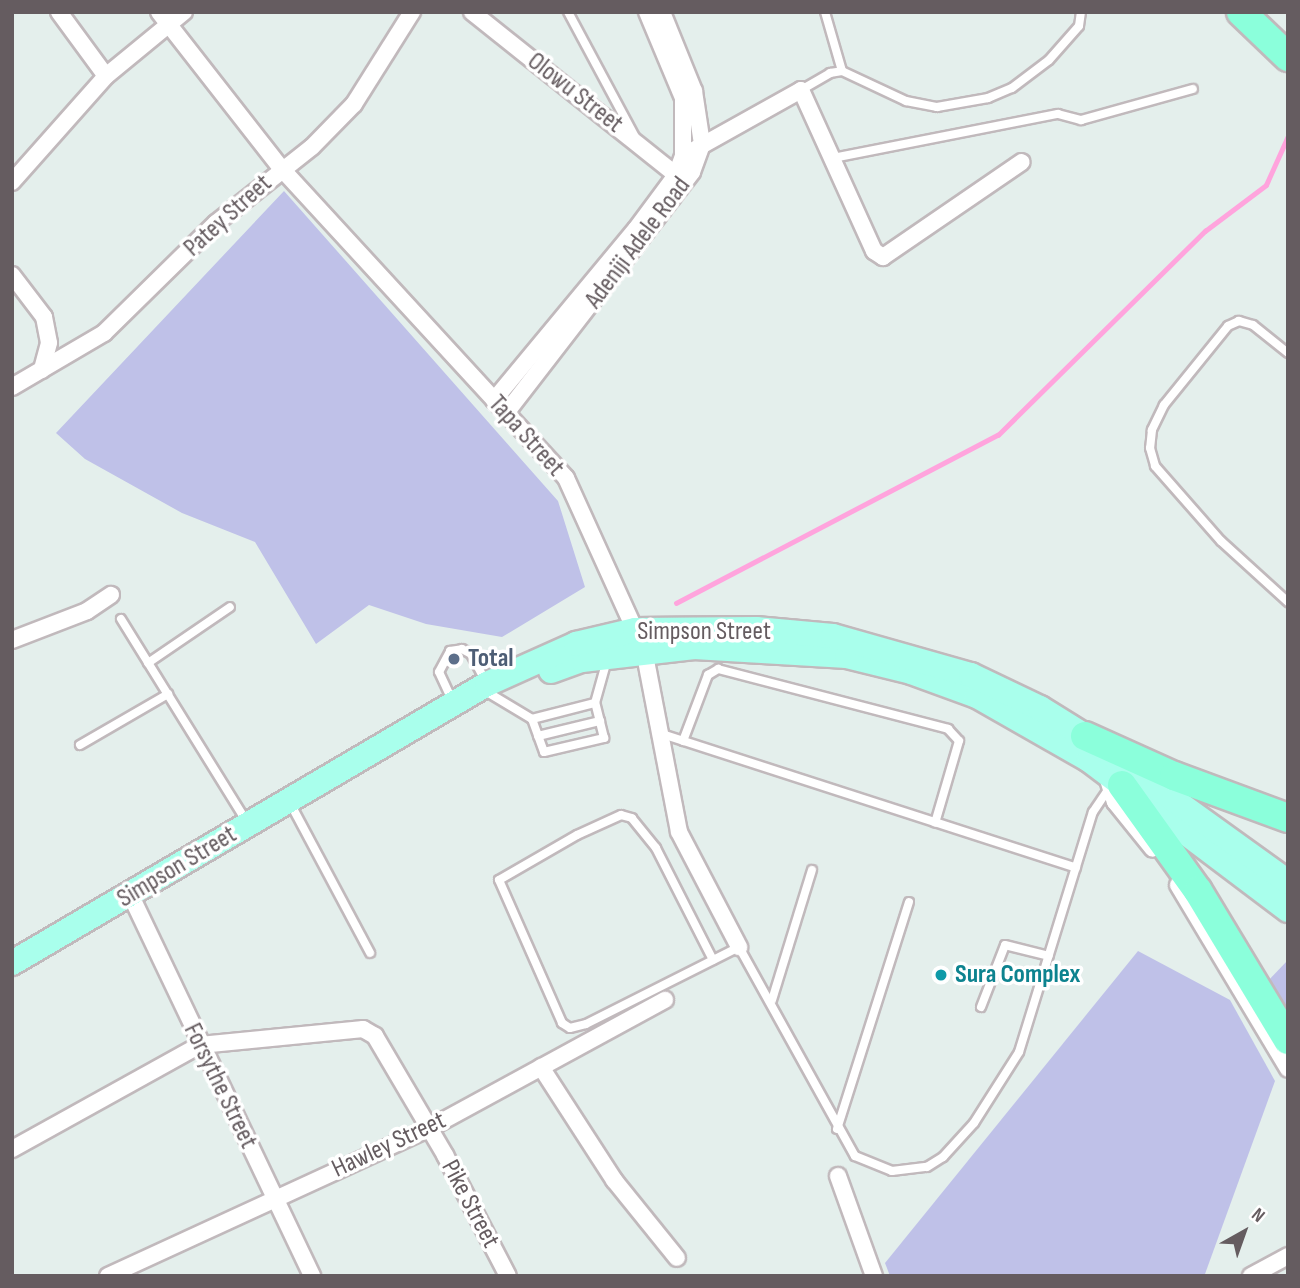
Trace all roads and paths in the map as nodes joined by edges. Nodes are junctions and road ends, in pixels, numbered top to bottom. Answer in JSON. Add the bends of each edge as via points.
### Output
{"nodes":[{"id":1,"x":60,"y":12,"type":"edge"},
{"id":2,"x":159,"y":12,"type":"edge"},
{"id":3,"x":184,"y":12,"type":"edge"},
{"id":4,"x":412,"y":12,"type":"edge"},
{"id":5,"x":472,"y":12,"type":"edge"},
{"id":6,"x":568,"y":12,"type":"edge"},
{"id":7,"x":647,"y":12,"type":"edge"},
{"id":8,"x":825,"y":12,"type":"edge"},
{"id":9,"x":1081,"y":12,"type":"edge"},
{"id":10,"x":1241,"y":12,"type":"edge"},
{"id":11,"x":670,"y":15,"type":"edge"},
{"id":12,"x":169,"y":26,"type":"junction"},
{"id":13,"x":1288,"y":57,"type":"edge"},
{"id":14,"x":842,"y":71,"type":"junction"},
{"id":15,"x":106,"y":76,"type":"junction"},
{"id":16,"x":1193,"y":89,"type":"dead end"},
{"id":17,"x":801,"y":90,"type":"junction"},
{"id":18,"x":640,"y":144,"type":"junction"},
{"id":19,"x":702,"y":144,"type":"junction"},
{"id":20,"x":683,"y":156,"type":"junction"},
{"id":21,"x":833,"y":158,"type":"junction"},
{"id":22,"x":1022,"y":162,"type":"dead end"},
{"id":23,"x":281,"y":168,"type":"junction"},
{"id":24,"x":676,"y":175,"type":"junction"},
{"id":25,"x":12,"y":182,"type":"edge"},
{"id":26,"x":12,"y":275,"type":"edge"},
{"id":27,"x":1288,"y":353,"type":"edge"},
{"id":28,"x":41,"y":370,"type":"junction"},
{"id":29,"x":12,"y":387,"type":"edge"},
{"id":30,"x":494,"y":400,"type":"junction"},
{"id":31,"x":506,"y":413,"type":"junction"},
{"id":32,"x":111,"y":595,"type":"dead end"},
{"id":33,"x":1288,"y":602,"type":"edge"},
{"id":34,"x":230,"y":607,"type":"dead end"},
{"id":35,"x":121,"y":619,"type":"dead end"},
{"id":36,"x":12,"y":640,"type":"edge"},
{"id":37,"x":639,"y":640,"type":"junction"},
{"id":38,"x":608,"y":656,"type":"junction"},
{"id":39,"x":148,"y":663,"type":"junction"},
{"id":40,"x":168,"y":694,"type":"junction"},
{"id":41,"x":474,"y":695,"type":"junction"},
{"id":42,"x":595,"y":704,"type":"junction"},
{"id":43,"x":532,"y":719,"type":"junction"},
{"id":44,"x":600,"y":721,"type":"junction"},
{"id":45,"x":662,"y":734,"type":"junction"},
{"id":46,"x":538,"y":736,"type":"junction"},
{"id":47,"x":1085,"y":736,"type":"junction"},
{"id":48,"x":683,"y":741,"type":"junction"},
{"id":49,"x":80,"y":745,"type":"dead end"},
{"id":50,"x":1112,"y":782,"type":"junction"},
{"id":51,"x":289,"y":801,"type":"junction"},
{"id":52,"x":1288,"y":818,"type":"edge"},
{"id":53,"x":935,"y":823,"type":"junction"},
{"id":54,"x":248,"y":824,"type":"junction"},
{"id":55,"x":1076,"y":868,"type":"junction"},
{"id":56,"x":812,"y":870,"type":"dead end"},
{"id":57,"x":131,"y":895,"type":"junction"},
{"id":58,"x":1284,"y":898,"type":"edge"},
{"id":59,"x":909,"y":902,"type":"dead end"},
{"id":60,"x":739,"y":947,"type":"junction"},
{"id":61,"x":370,"y":953,"type":"dead end"},
{"id":62,"x":1049,"y":957,"type":"junction"},
{"id":63,"x":713,"y":960,"type":"junction"},
{"id":64,"x":12,"y":963,"type":"edge"},
{"id":65,"x":665,"y":1000,"type":"dead end"},
{"id":66,"x":772,"y":1000,"type":"junction"},
{"id":67,"x":981,"y":1007,"type":"dead end"},
{"id":68,"x":1288,"y":1040,"type":"edge"},
{"id":69,"x":200,"y":1045,"type":"junction"},
{"id":70,"x":541,"y":1067,"type":"junction"},
{"id":71,"x":1288,"y":1069,"type":"edge"},
{"id":72,"x":428,"y":1129,"type":"junction"},
{"id":73,"x":837,"y":1129,"type":"junction"},
{"id":74,"x":12,"y":1149,"type":"edge"},
{"id":75,"x":838,"y":1176,"type":"dead end"},
{"id":76,"x":273,"y":1198,"type":"junction"},
{"id":77,"x":1288,"y":1256,"type":"edge"},
{"id":78,"x":677,"y":1258,"type":"dead end"},
{"id":79,"x":108,"y":1276,"type":"edge"},
{"id":80,"x":312,"y":1276,"type":"edge"},
{"id":81,"x":508,"y":1276,"type":"edge"},
{"id":82,"x":874,"y":1276,"type":"edge"},
{"id":83,"x":1251,"y":1276,"type":"edge"}],
"edges":[{"from":1,"to":15,"type":"street"},
{"from":2,"to":12,"type":"street","name":"Tapa Street"},
{"from":3,"to":12,"type":"street"},
{"from":4,"to":23,"type":"street","name":"Patey Street","via":[[354,104],[312,147]]},
{"from":5,"to":18,"type":"street","name":"Olowu Street"},
{"from":6,"to":18,"type":"lane"},
{"from":7,"to":20,"type":"street","name":"Adeniji Adele Road","via":[[683,98]]},
{"from":8,"to":14,"type":"lane"},
{"from":9,"to":14,"type":"lane","via":[[1079,26],[1049,60],[1012,88],[988,98],[937,107],[906,101]]},
{"from":10,"to":13,"type":"highway"},
{"from":11,"to":19,"type":"street","via":[[694,91]]},
{"from":12,"to":15,"type":"street"},
{"from":12,"to":23,"type":"street","name":"Tapa Street"},
{"from":14,"to":17,"type":"lane"},
{"from":15,"to":25,"type":"street"},
{"from":16,"to":21,"type":"lane","via":[[1081,120],[1058,114]]},
{"from":17,"to":19,"type":"street"},
{"from":17,"to":21,"type":"street"},
{"from":18,"to":24,"type":"street","name":"Olowu Street"},
{"from":19,"to":20,"type":"street"},
{"from":19,"to":31,"type":"street","name":"Adeniji Adele Road","via":[[692,172],[660,216]]},
{"from":20,"to":24,"type":"street","name":"Adeniji Adele Road"},
{"from":21,"to":22,"type":"street","via":[[874,251],[883,257]]},
{"from":23,"to":28,"type":"street","name":"Patey Street","via":[[216,223],[104,333]]},
{"from":23,"to":30,"type":"street","name":"Tapa Street"},
{"from":24,"to":30,"type":"street","name":"Adeniji Adele Road"},
{"from":26,"to":28,"type":"street","via":[[44,317],[49,343]]},
{"from":27,"to":33,"type":"lane","via":[[1253,325],[1239,320],[1228,326],[1164,405],[1150,449],[1155,466],[1221,541]]},
{"from":28,"to":29,"type":"street","name":"Patey Street"},
{"from":30,"to":31,"type":"street","name":"Tapa Street"},
{"from":31,"to":37,"type":"street","name":"Tapa Street","via":[[566,478]]},
{"from":32,"to":36,"type":"street","via":[[77,615]]},
{"from":34,"to":39,"type":"lane"},
{"from":35,"to":39,"type":"lane"},
{"from":37,"to":38,"type":"main road"},
{"from":37,"to":41,"type":"main road","name":"Simpson Street","via":[[576,643]]},
{"from":37,"to":45,"type":"street","name":"Tapa Street"},
{"from":37,"to":47,"type":"main road","name":"Simpson Street","via":[[756,629],[832,636],[971,675]]},
{"from":37,"to":50,"type":"main road","via":[[847,656],[911,672],[999,708]]},
{"from":38,"to":41,"type":"main road"},
{"from":38,"to":42,"type":"lane"},
{"from":39,"to":40,"type":"lane"},
{"from":40,"to":49,"type":"lane"},
{"from":40,"to":54,"type":"lane"},
{"from":41,"to":41,"type":"lane","via":[[439,672],[450,651],[462,649],[471,654]]},
{"from":41,"to":43,"type":"lane"},
{"from":41,"to":51,"type":"main road","name":"Simpson Street"},
{"from":42,"to":43,"type":"lane"},
{"from":42,"to":44,"type":"lane"},
{"from":43,"to":46,"type":"lane"},
{"from":44,"to":46,"type":"lane"},
{"from":44,"to":46,"type":"lane","via":[[604,738],[544,752]]},
{"from":45,"to":48,"type":"lane"},
{"from":45,"to":60,"type":"street","name":"Tapa Street","via":[[679,832]]},
{"from":47,"to":52,"type":"highway","via":[[1187,781]]},
{"from":47,"to":58,"type":"main road","name":"Simpson Street"},
{"from":48,"to":53,"type":"lane"},
{"from":48,"to":53,"type":"lane","via":[[708,675],[718,669],[948,729],[959,740]]},
{"from":50,"to":55,"type":"lane","via":[[1093,812]]},
{"from":50,"to":58,"type":"main road"},
{"from":50,"to":68,"type":"highway","via":[[1198,891]]},
{"from":50,"to":71,"type":"street"},
{"from":51,"to":54,"type":"main road","name":"Simpson Street"},
{"from":51,"to":61,"type":"lane"},
{"from":53,"to":55,"type":"lane"},
{"from":54,"to":57,"type":"main road","name":"Simpson Street"},
{"from":55,"to":62,"type":"lane"},
{"from":56,"to":66,"type":"lane"},
{"from":57,"to":64,"type":"main road","name":"Simpson Street"},
{"from":57,"to":69,"type":"street","name":"Forsythe Street"},
{"from":59,"to":73,"type":"lane"},
{"from":60,"to":63,"type":"lane"},
{"from":60,"to":66,"type":"lane"},
{"from":62,"to":67,"type":"lane","via":[[1006,945]]},
{"from":62,"to":73,"type":"lane","via":[[1009,1071],[974,1123],[943,1157],[906,1172],[873,1167],[855,1156]]},
{"from":63,"to":63,"type":"lane","via":[[656,848],[632,818],[621,815],[577,835],[499,880],[555,1014],[570,1028]]},
{"from":65,"to":70,"type":"street","name":"Hawley Street"},
{"from":66,"to":73,"type":"lane"},
{"from":69,"to":72,"type":"street","name":"Pike Street","via":[[363,1029],[375,1036]]},
{"from":69,"to":74,"type":"street"},
{"from":69,"to":76,"type":"street","name":"Forsythe Street"},
{"from":70,"to":72,"type":"street","name":"Hawley Street"},
{"from":70,"to":78,"type":"street","via":[[614,1180]]},
{"from":72,"to":76,"type":"street","name":"Hawley Street"},
{"from":72,"to":81,"type":"street","name":"Pike Street"},
{"from":75,"to":82,"type":"street"},
{"from":76,"to":79,"type":"street","name":"Hawley Street"},
{"from":76,"to":80,"type":"street","name":"Forsythe Street"},
{"from":77,"to":83,"type":"street"}]}
